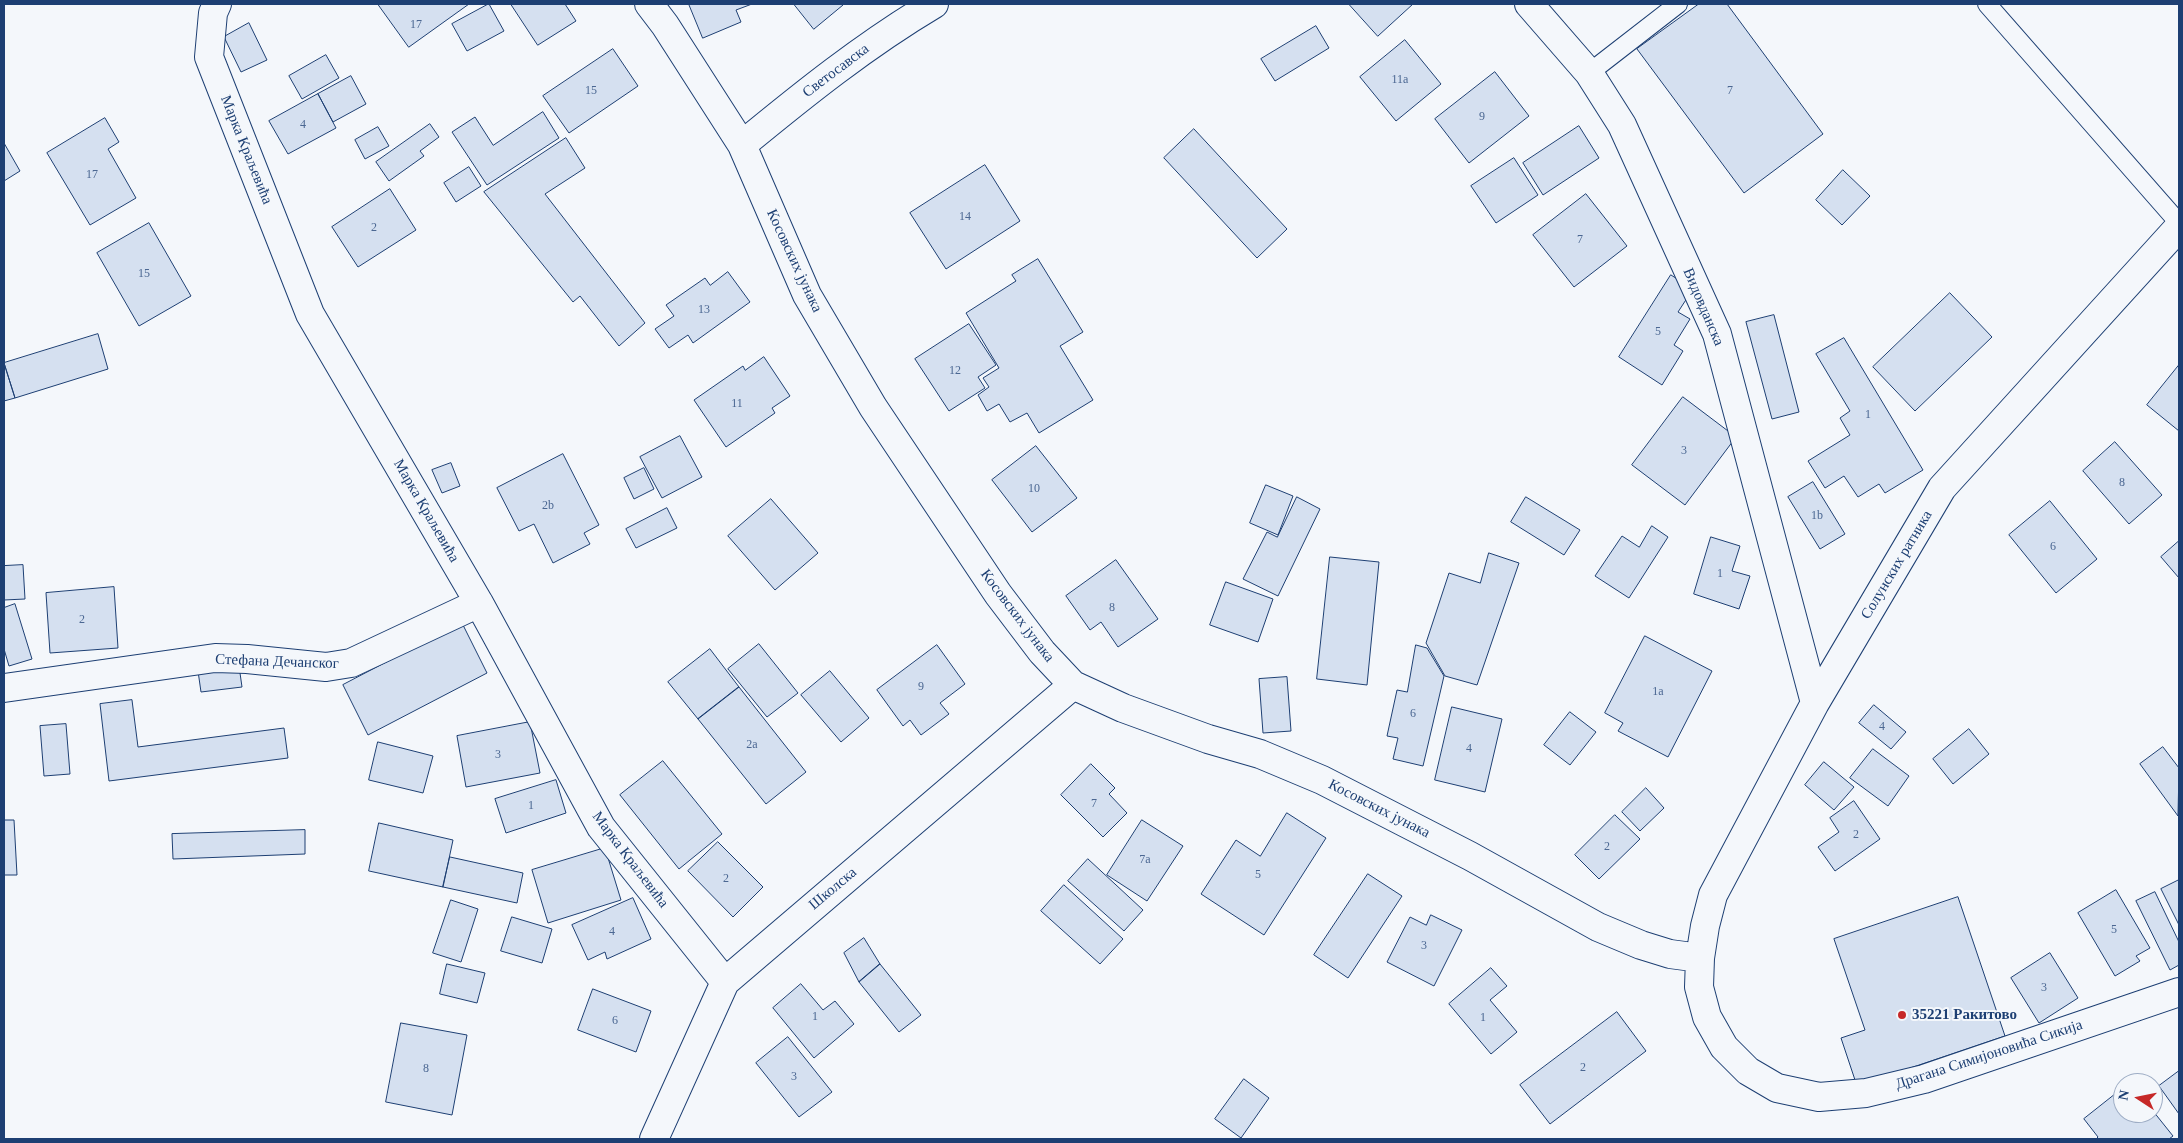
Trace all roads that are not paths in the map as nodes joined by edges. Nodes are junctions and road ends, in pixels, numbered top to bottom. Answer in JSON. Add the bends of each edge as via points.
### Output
{"nodes":[{"id":1,"x":217,"y":4,"type":"edge"},
{"id":2,"x":649,"y":4,"type":"edge"},
{"id":3,"x":934,"y":4,"type":"edge"},
{"id":4,"x":1529,"y":4,"type":"edge"},
{"id":5,"x":1678,"y":4,"type":"edge"},
{"id":6,"x":1987,"y":4,"type":"edge"},
{"id":7,"x":1589,"y":73,"type":"junction"},
{"id":8,"x":742,"y":145,"type":"junction"},
{"id":9,"x":2179,"y":223,"type":"edge"},
{"id":10,"x":2179,"y":227,"type":"edge"},
{"id":11,"x":479,"y":603,"type":"junction"},
{"id":12,"x":1073,"y":685,"type":"junction"},
{"id":13,"x":4,"y":688,"type":"edge"},
{"id":14,"x":1815,"y":703,"type":"junction"},
{"id":15,"x":1700,"y":958,"type":"junction"},
{"id":16,"x":724,"y":982,"type":"junction"},
{"id":17,"x":2179,"y":992,"type":"edge"},
{"id":18,"x":654,"y":1139,"type":"edge"}],
"edges":[{"from":1,"to":11,"type":"street","name":"Марка Краљевића","via":[[213,12],[209,57],[310,314]]},
{"from":2,"to":8,"type":"street","name":"Косовских јунака","via":[[666,25]]},
{"from":3,"to":8,"type":"street","name":"Светосавска","via":[[880,37]]},
{"from":4,"to":7,"type":"street","name":"Видовданска"},
{"from":5,"to":7,"type":"lane"},
{"from":6,"to":9,"type":"lane"},
{"from":7,"to":14,"type":"street","name":"Видовданска","via":[[1622,125],[1717,334]]},
{"from":8,"to":12,"type":"street","name":"Косовских јунака","via":[[807,295],[873,407],[998,594],[1042,652]]},
{"from":10,"to":14,"type":"street","name":"Солунских ратника","via":[[1942,488]]},
{"from":11,"to":13,"type":"street","name":"Стефана Дечанског","via":[[351,664],[326,667],[215,658]]},
{"from":11,"to":16,"type":"street","name":"Марка Краљевића","via":[[601,827]]},
{"from":12,"to":15,"type":"street","name":"Косовских јунака","via":[[1124,708],[1260,754],[1322,780],[1470,856],[1598,928],[1670,954]]},
{"from":12,"to":16,"type":"street","name":"Школска"},
{"from":14,"to":15,"type":"street","name":"Солунских ратника","via":[[1713,895]]},
{"from":15,"to":17,"type":"street","name":"Драгана Симијоновића Сикија","via":[[1699,987],[1707,1017],[1724,1048],[1748,1071],[1777,1088],[1819,1097],[1866,1093],[1924,1079]]},
{"from":16,"to":18,"type":"street","name":"Школска"}]}
